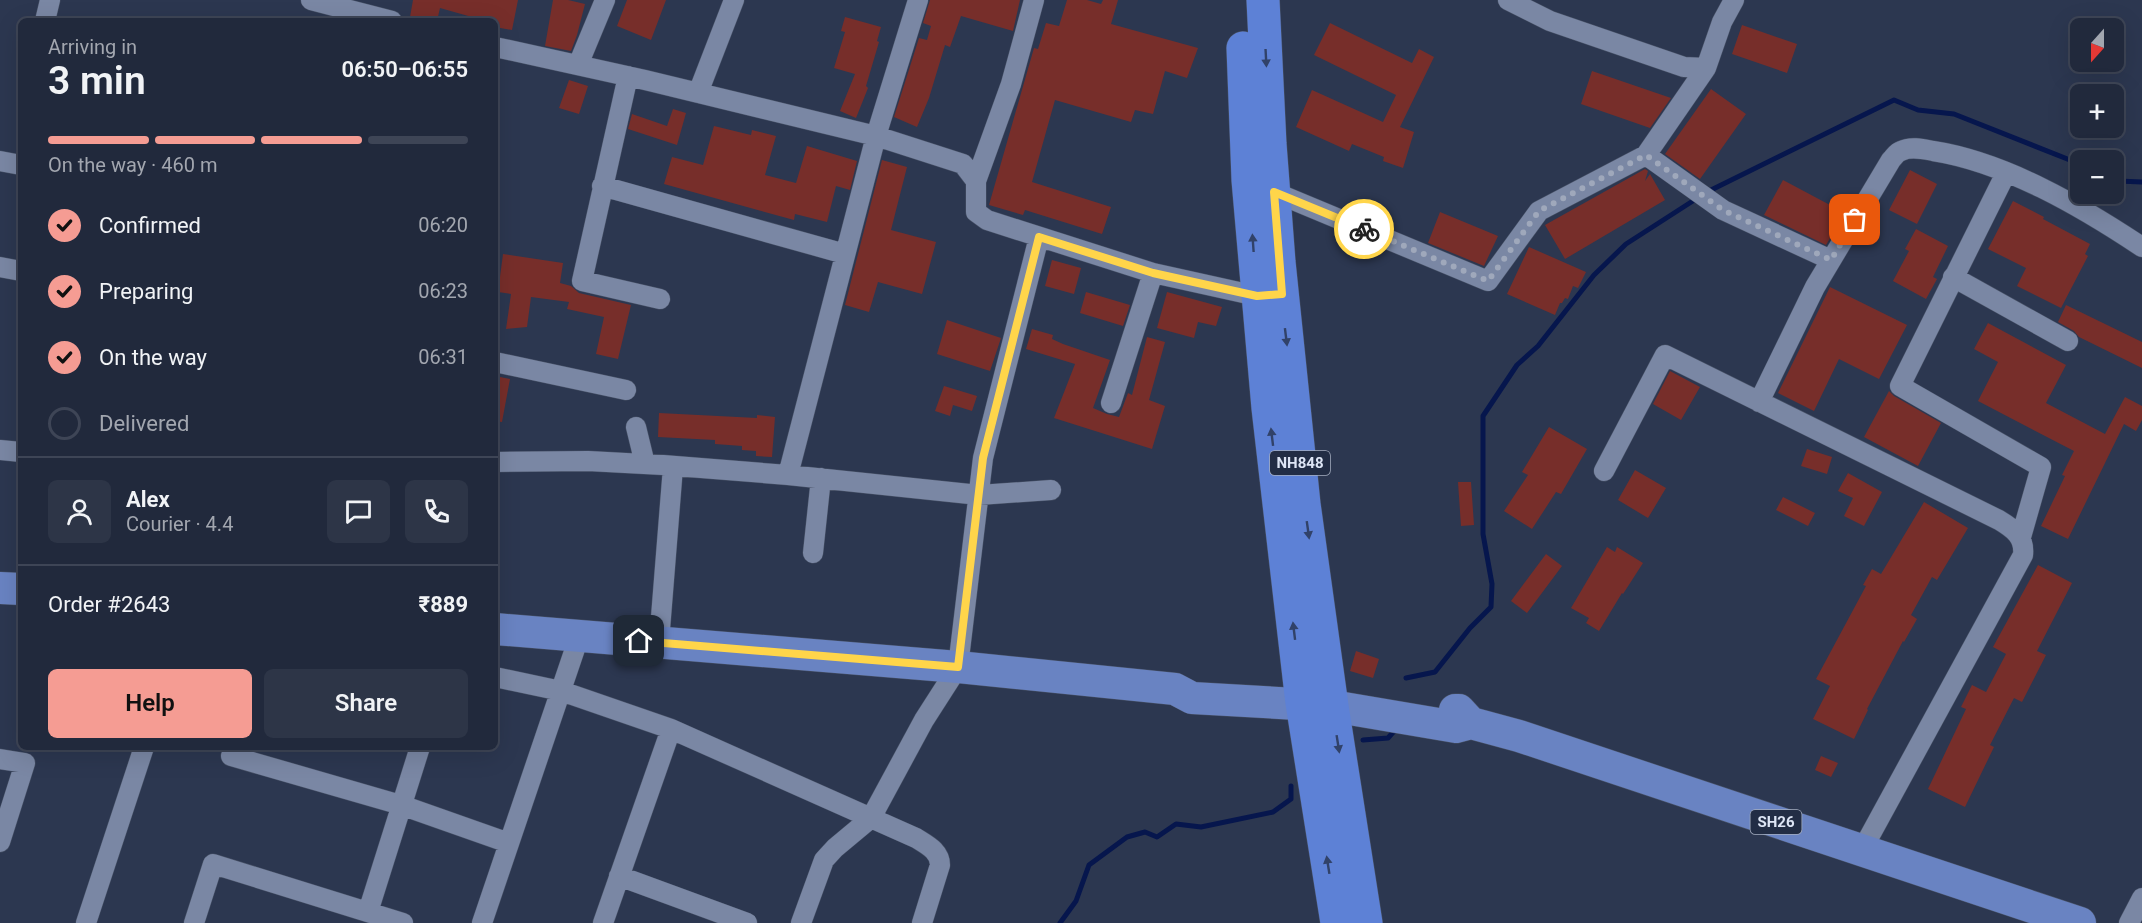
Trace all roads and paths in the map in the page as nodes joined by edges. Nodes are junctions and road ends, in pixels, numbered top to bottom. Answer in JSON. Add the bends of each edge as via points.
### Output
{"nodes":[{"id":1,"x":50,"y":0,"type":"edge"},
{"id":2,"x":311,"y":0,"type":"edge"},
{"id":3,"x":605,"y":0,"type":"edge"},
{"id":4,"x":734,"y":0,"type":"edge"},
{"id":5,"x":918,"y":0,"type":"edge"},
{"id":6,"x":1034,"y":0,"type":"edge"},
{"id":7,"x":1241,"y":0,"type":"edge"},
{"id":8,"x":1263,"y":0,"type":"edge"},
{"id":9,"x":1508,"y":0,"type":"edge"},
{"id":10,"x":1734,"y":0,"type":"edge"},
{"id":11,"x":46,"y":18,"type":"edge"},
{"id":12,"x":380,"y":18,"type":"edge"},
{"id":13,"x":498,"y":48,"type":"edge"},
{"id":14,"x":578,"y":65,"type":"junction"},
{"id":15,"x":1706,"y":68,"type":"junction"},
{"id":16,"x":628,"y":76,"type":"junction"},
{"id":17,"x":698,"y":93,"type":"junction"},
{"id":18,"x":876,"y":136,"type":"junction"},
{"id":19,"x":1646,"y":155,"type":"junction"},
{"id":20,"x":0,"y":161,"type":"edge"},
{"id":21,"x":18,"y":164,"type":"edge"},
{"id":22,"x":2006,"y":173,"type":"junction"},
{"id":23,"x":976,"y":181,"type":"junction"},
{"id":24,"x":602,"y":186,"type":"junction"},
{"id":25,"x":1274,"y":192,"type":"junction"},
{"id":26,"x":1039,"y":237,"type":"junction"},
{"id":27,"x":2142,"y":247,"type":"edge"},
{"id":28,"x":845,"y":254,"type":"junction"},
{"id":29,"x":1831,"y":260,"type":"junction"},
{"id":30,"x":0,"y":267,"type":"edge"},
{"id":31,"x":18,"y":270,"type":"edge"},
{"id":32,"x":1153,"y":273,"type":"junction"},
{"id":33,"x":1953,"y":277,"type":"junction"},
{"id":34,"x":1270,"y":295,"type":"junction"},
{"id":35,"x":660,"y":298,"type":"dead end"},
{"id":36,"x":2068,"y":341,"type":"dead end"},
{"id":37,"x":498,"y":363,"type":"edge"},
{"id":38,"x":626,"y":390,"type":"dead end"},
{"id":39,"x":1759,"y":402,"type":"junction"},
{"id":40,"x":1111,"y":403,"type":"dead end"},
{"id":41,"x":636,"y":427,"type":"dead end"},
{"id":42,"x":0,"y":450,"type":"edge"},
{"id":43,"x":18,"y":452,"type":"edge"},
{"id":44,"x":498,"y":462,"type":"edge"},
{"id":45,"x":645,"y":464,"type":"junction"},
{"id":46,"x":673,"y":467,"type":"junction"},
{"id":47,"x":1604,"y":471,"type":"dead end"},
{"id":48,"x":788,"y":475,"type":"junction"},
{"id":49,"x":821,"y":478,"type":"junction"},
{"id":50,"x":1051,"y":490,"type":"dead end"},
{"id":51,"x":979,"y":495,"type":"junction"},
{"id":52,"x":2020,"y":537,"type":"junction"},
{"id":53,"x":813,"y":553,"type":"dead end"},
{"id":54,"x":0,"y":588,"type":"edge"},
{"id":55,"x":18,"y":589,"type":"edge"},
{"id":56,"x":498,"y":629,"type":"edge"},
{"id":57,"x":579,"y":637,"type":"junction"},
{"id":58,"x":659,"y":642,"type":"junction"},
{"id":59,"x":958,"y":667,"type":"junction"},
{"id":60,"x":498,"y":678,"type":"edge"},
{"id":61,"x":561,"y":692,"type":"junction"},
{"id":62,"x":1316,"y":694,"type":"junction"},
{"id":63,"x":670,"y":729,"type":"junction"},
{"id":64,"x":143,"y":750,"type":"edge"},
{"id":65,"x":419,"y":750,"type":"edge"},
{"id":66,"x":231,"y":756,"type":"dead end"},
{"id":67,"x":0,"y":759,"type":"edge"},
{"id":68,"x":401,"y":805,"type":"junction"},
{"id":69,"x":871,"y":818,"type":"junction"},
{"id":70,"x":0,"y":842,"type":"edge"},
{"id":71,"x":509,"y":843,"type":"junction"},
{"id":72,"x":1862,"y":850,"type":"junction"},
{"id":73,"x":619,"y":876,"type":"junction"},
{"id":74,"x":2142,"y":898,"type":"edge"},
{"id":75,"x":368,"y":912,"type":"junction"},
{"id":76,"x":86,"y":923,"type":"edge"},
{"id":77,"x":194,"y":923,"type":"edge"},
{"id":78,"x":402,"y":923,"type":"edge"},
{"id":79,"x":482,"y":923,"type":"edge"},
{"id":80,"x":603,"y":923,"type":"edge"},
{"id":81,"x":747,"y":923,"type":"edge"},
{"id":82,"x":801,"y":923,"type":"edge"},
{"id":83,"x":922,"y":923,"type":"edge"},
{"id":84,"x":1337,"y":923,"type":"edge"},
{"id":85,"x":1366,"y":923,"type":"edge"},
{"id":86,"x":2080,"y":923,"type":"edge"},
{"id":87,"x":2129,"y":923,"type":"edge"}],
"edges":[{"from":1,"to":11,"type":"street"},
{"from":2,"to":12,"type":"street"},
{"from":3,"to":14,"type":"street"},
{"from":4,"to":17,"type":"street"},
{"from":5,"to":18,"type":"street"},
{"from":6,"to":23,"type":"street","via":[[1011,84]]},
{"from":34,"to":7,"type":"highway","number":"NH848","one_way":true,"via":[[1248,180]]},
{"from":8,"to":25,"type":"highway","number":"NH848","one_way":true},
{"from":9,"to":15,"type":"street","via":[[1550,21],[1684,68]]},
{"from":10,"to":15,"type":"street"},
{"from":13,"to":14,"type":"street"},
{"from":14,"to":16,"type":"street"},
{"from":15,"to":19,"type":"street"},
{"from":16,"to":17,"type":"street"},
{"from":16,"to":24,"type":"street"},
{"from":17,"to":18,"type":"street"},
{"from":18,"to":23,"type":"street","via":[[963,164]]},
{"from":18,"to":28,"type":"street"},
{"from":19,"to":25,"type":"street","via":[[1539,211],[1488,281]]},
{"from":19,"to":29,"type":"street","via":[[1723,210]]},
{"from":20,"to":21,"type":"street"},
{"from":22,"to":27,"type":"street","via":[[2068,202]]},
{"from":22,"to":29,"type":"street","via":[[1954,154],[1916,148],[1900,151]]},
{"from":22,"to":33,"type":"street"},
{"from":23,"to":26,"type":"street","via":[[974,204],[979,216]]},
{"from":24,"to":28,"type":"street"},
{"from":24,"to":35,"type":"street","via":[[582,281]]},
{"from":25,"to":34,"type":"highway","number":"NH848"},
{"from":26,"to":32,"type":"street"},
{"from":26,"to":51,"type":"street","via":[[983,458]]},
{"from":28,"to":48,"type":"street"},
{"from":29,"to":39,"type":"street"},
{"from":30,"to":31,"type":"street"},
{"from":32,"to":34,"type":"street"},
{"from":32,"to":40,"type":"street"},
{"from":33,"to":36,"type":"street"},
{"from":33,"to":52,"type":"street","via":[[1900,386],[2041,467]]},
{"from":34,"to":62,"type":"highway","number":"NH848","via":[[1304,504]]},
{"from":37,"to":38,"type":"street"},
{"from":39,"to":47,"type":"street","via":[[1665,355]]},
{"from":39,"to":52,"type":"street","via":[[1999,520]]},
{"from":41,"to":45,"type":"street"},
{"from":42,"to":43,"type":"street"},
{"from":44,"to":45,"type":"street"},
{"from":45,"to":46,"type":"street"},
{"from":46,"to":48,"type":"street"},
{"from":46,"to":58,"type":"street"},
{"from":48,"to":49,"type":"street"},
{"from":49,"to":51,"type":"street"},
{"from":49,"to":53,"type":"street"},
{"from":50,"to":51,"type":"street"},
{"from":51,"to":59,"type":"street"},
{"from":52,"to":72,"type":"street","via":[[2023,555]]},
{"from":54,"to":55,"type":"main road"},
{"from":56,"to":57,"type":"main road","number":"SH26"},
{"from":57,"to":58,"type":"main road","number":"SH26"},
{"from":57,"to":61,"type":"street"},
{"from":58,"to":59,"type":"main road","number":"SH26"},
{"from":59,"to":62,"type":"main road","number":"SH26","via":[[1175,689],[1192,698]]},
{"from":59,"to":69,"type":"street","via":[[924,720]]},
{"from":60,"to":61,"type":"street"},
{"from":61,"to":63,"type":"street"},
{"from":61,"to":71,"type":"street"},
{"from":62,"to":72,"type":"main road","number":"SH26","via":[[1459,711],[1471,723]]},
{"from":84,"to":62,"type":"highway","number":"NH848","one_way":true},
{"from":62,"to":85,"type":"highway","number":"NH848","one_way":true},
{"from":63,"to":69,"type":"street"},
{"from":63,"to":73,"type":"street"},
{"from":64,"to":76,"type":"street"},
{"from":65,"to":68,"type":"street"},
{"from":66,"to":68,"type":"street"},
{"from":67,"to":70,"type":"street","via":[[25,763]]},
{"from":68,"to":71,"type":"street"},
{"from":68,"to":75,"type":"street"},
{"from":69,"to":82,"type":"street","via":[[824,860]]},
{"from":69,"to":83,"type":"street","via":[[916,838],[935,850],[940,859]]},
{"from":71,"to":79,"type":"street"},
{"from":72,"to":86,"type":"main road","number":"SH26"},
{"from":73,"to":80,"type":"street"},
{"from":73,"to":81,"type":"street"},
{"from":74,"to":87,"type":"street"},
{"from":75,"to":77,"type":"street","via":[[213,864]]},
{"from":75,"to":78,"type":"street"}]}
